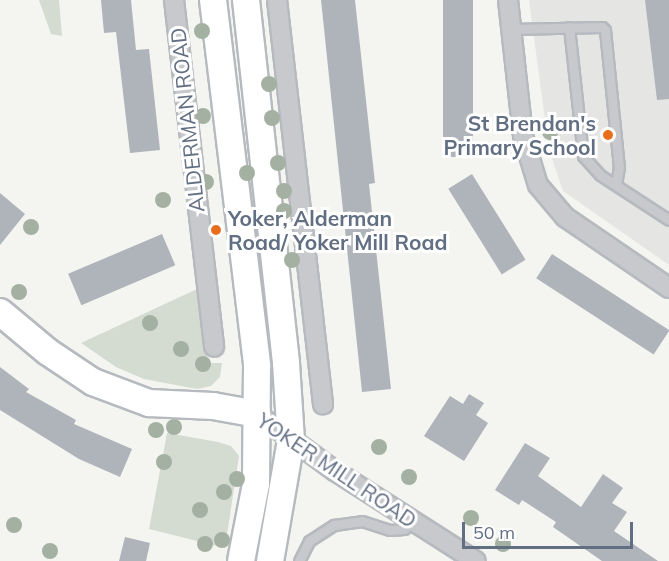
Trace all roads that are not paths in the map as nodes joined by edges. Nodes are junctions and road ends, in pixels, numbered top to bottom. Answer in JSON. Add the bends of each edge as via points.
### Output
{"nodes":[{"id":1,"x":174,"y":0,"type":"edge"},
{"id":2,"x":213,"y":0,"type":"edge"},
{"id":3,"x":246,"y":0,"type":"edge"},
{"id":4,"x":277,"y":0,"type":"edge"},
{"id":5,"x":508,"y":0,"type":"edge"},
{"id":6,"x":569,"y":27,"type":"junction"},
{"id":7,"x":512,"y":29,"type":"junction"},
{"id":8,"x":616,"y":184,"type":"junction"},
{"id":9,"x":669,"y":220,"type":"edge"},
{"id":10,"x":307,"y":277,"type":"junction"},
{"id":11,"x":277,"y":280,"type":"junction"},
{"id":12,"x":669,"y":288,"type":"edge"},
{"id":13,"x":0,"y":312,"type":"edge"},
{"id":14,"x":214,"y":347,"type":"dead end"},
{"id":15,"x":323,"y":404,"type":"dead end"},
{"id":16,"x":257,"y":414,"type":"junction"},
{"id":17,"x":291,"y":440,"type":"junction"},
{"id":18,"x":413,"y":522,"type":"junction"},
{"id":19,"x":241,"y":561,"type":"edge"},
{"id":20,"x":270,"y":561,"type":"edge"},
{"id":21,"x":299,"y":561,"type":"edge"},
{"id":22,"x":476,"y":561,"type":"edge"}],
"edges":[{"from":1,"to":14,"type":"street","name":"ALDERMAN ROAD"},
{"from":2,"to":16,"type":"street","name":"ALDERMAN ROAD","via":[[256,366]]},
{"from":3,"to":11,"type":"street"},
{"from":4,"to":10,"type":"street"},
{"from":5,"to":7,"type":"street"},
{"from":6,"to":7,"type":"lane"},
{"from":6,"to":8,"type":"lane","via":[[583,156],[600,175]]},
{"from":6,"to":8,"type":"lane","via":[[605,30],[620,167]]},
{"from":7,"to":12,"type":"street","via":[[523,136],[538,185],[565,217]]},
{"from":8,"to":9,"type":"lane"},
{"from":10,"to":11,"type":"street"},
{"from":10,"to":15,"type":"street"},
{"from":11,"to":17,"type":"street"},
{"from":13,"to":16,"type":"street","name":"YOKER MILL ROAD","via":[[48,352],[93,382],[149,403],[213,405]]},
{"from":16,"to":17,"type":"street","name":"YOKER MILL ROAD"},
{"from":16,"to":19,"type":"street","name":"ALDERMAN ROAD","via":[[256,484]]},
{"from":17,"to":18,"type":"street","name":"YOKER MILL ROAD"},
{"from":17,"to":20,"type":"street"},
{"from":18,"to":21,"type":"lane","via":[[405,529],[363,522],[334,525],[309,540]]},
{"from":18,"to":22,"type":"street","name":"YOKER MILL ROAD"}]}
